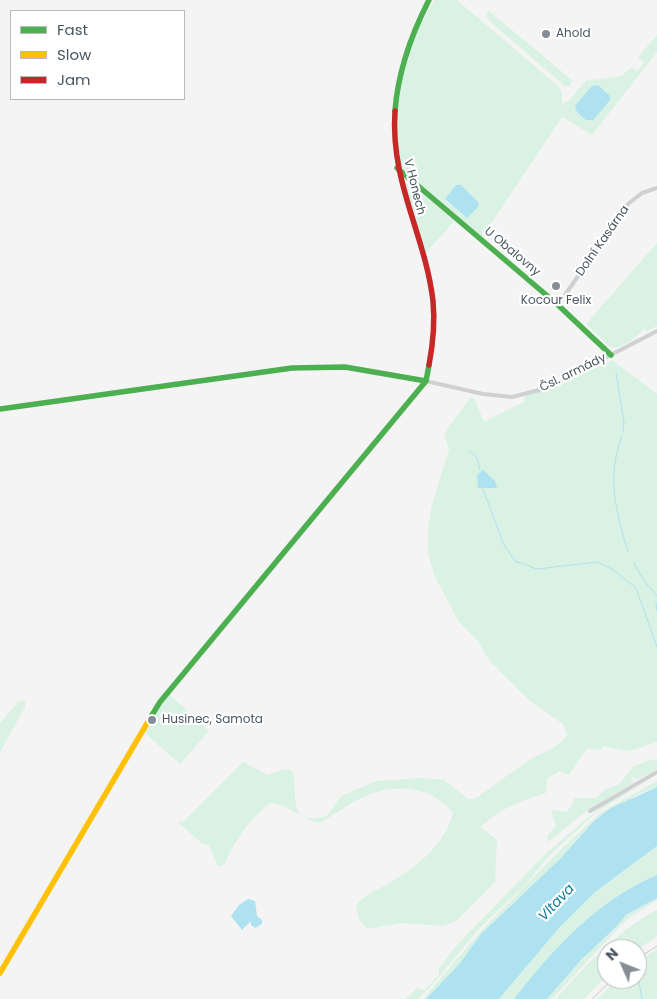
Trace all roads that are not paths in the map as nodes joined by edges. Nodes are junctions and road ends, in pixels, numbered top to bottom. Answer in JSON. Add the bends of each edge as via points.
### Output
{"nodes":[{"id":1,"x":429,"y":0,"type":"edge"},
{"id":2,"x":397,"y":168,"type":"junction"},
{"id":3,"x":657,"y":188,"type":"edge"},
{"id":4,"x":558,"y":305,"type":"junction"},
{"id":5,"x":657,"y":331,"type":"edge"},
{"id":6,"x":611,"y":355,"type":"junction"},
{"id":7,"x":426,"y":381,"type":"junction"},
{"id":8,"x":0,"y":409,"type":"edge"},
{"id":9,"x":657,"y":772,"type":"edge"},
{"id":10,"x":590,"y":811,"type":"dead end"},
{"id":11,"x":0,"y":973,"type":"edge"}],
"edges":[{"from":1,"to":2,"type":"street","name":"V Honech","via":[[407,44],[399,71],[394,112]]},
{"from":2,"to":4,"type":"street","name":"U Obalovny"},
{"from":2,"to":7,"type":"street","name":"V Honech","via":[[432,292],[433,337]]},
{"from":3,"to":4,"type":"street","name":"Dolní Kasárna","via":[[642,193],[628,204]]},
{"from":4,"to":6,"type":"street","name":"U Obalovny"},
{"from":5,"to":6,"type":"street","name":"Čsl. armády"},
{"from":6,"to":7,"type":"street","name":"Čsl. armády","via":[[547,388],[512,396],[482,394]]},
{"from":7,"to":8,"type":"street","via":[[345,367],[292,368]]},
{"from":7,"to":11,"type":"street","via":[[160,702]]},
{"from":9,"to":10,"type":"street"}]}
